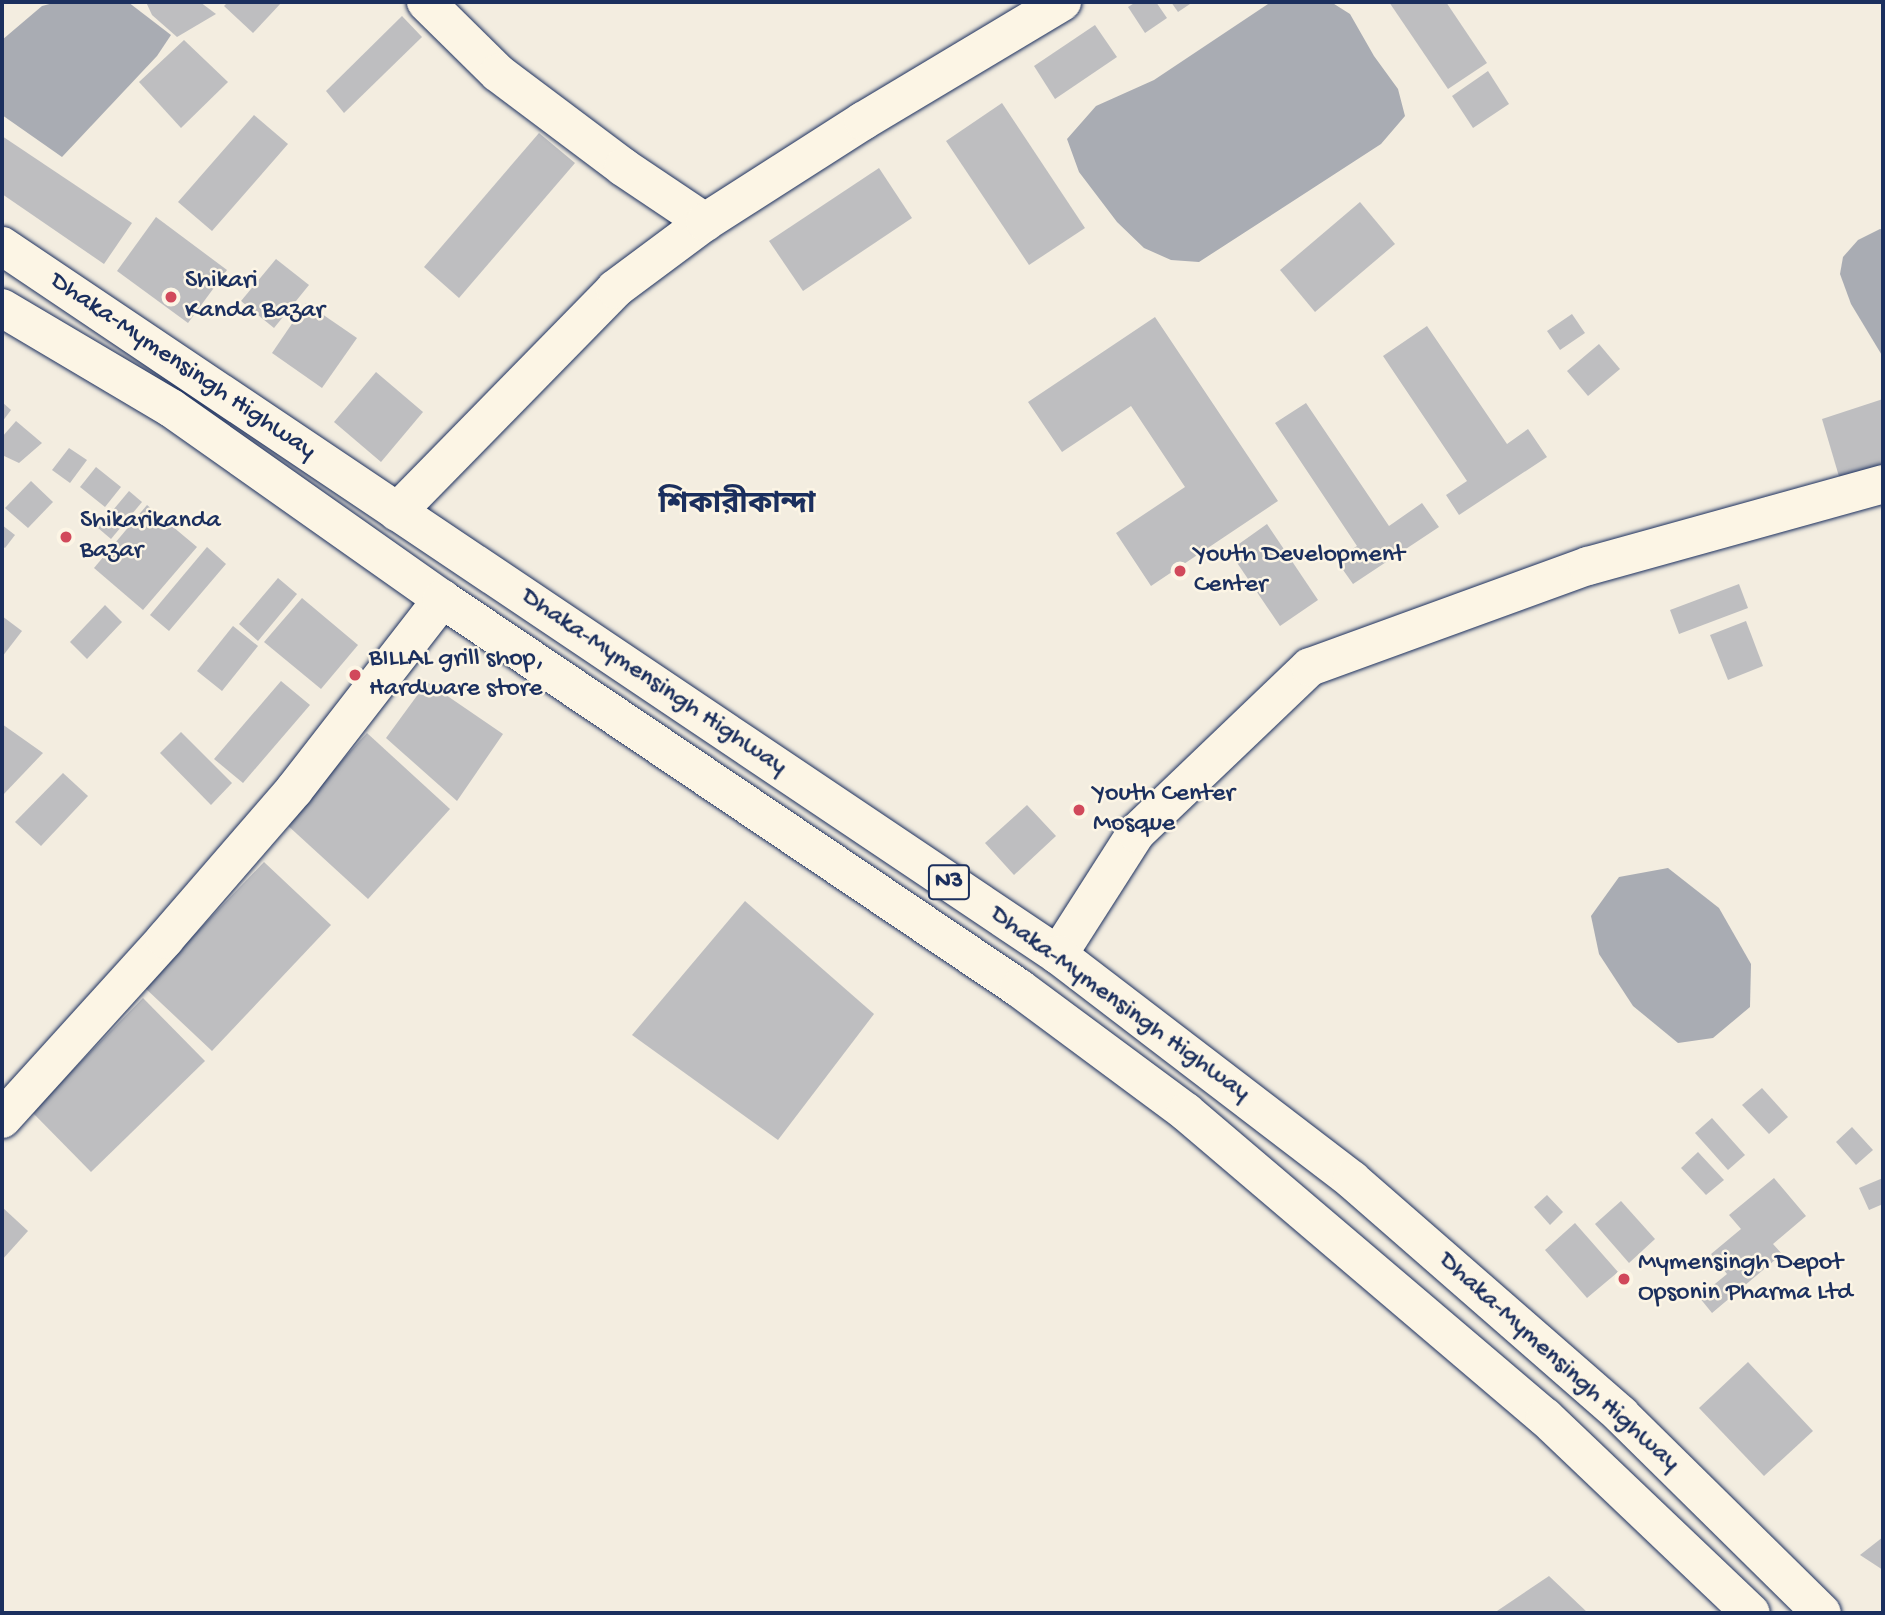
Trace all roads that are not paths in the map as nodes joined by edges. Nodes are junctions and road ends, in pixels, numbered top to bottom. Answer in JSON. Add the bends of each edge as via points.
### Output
{"nodes":[{"id":1,"x":426,"y":2,"type":"edge"},
{"id":2,"x":1062,"y":2,"type":"edge"},
{"id":3,"x":705,"y":222,"type":"junction"},
{"id":4,"x":2,"y":246,"type":"edge"},
{"id":5,"x":2,"y":308,"type":"edge"},
{"id":6,"x":1883,"y":484,"type":"edge"},
{"id":7,"x":397,"y":512,"type":"junction"},
{"id":8,"x":442,"y":599,"type":"junction"},
{"id":9,"x":1058,"y":955,"type":"junction"},
{"id":10,"x":2,"y":1119,"type":"edge"},
{"id":11,"x":1751,"y":1613,"type":"edge"},
{"id":12,"x":1822,"y":1613,"type":"edge"}],
"edges":[{"from":1,"to":3,"type":"main road","via":[[498,73]]},
{"from":2,"to":3,"type":"main road"},
{"from":3,"to":7,"type":"main road","via":[[615,289]]},
{"from":4,"to":7,"type":"main road","name":"Dhaka-Mymensingh Highway","number":"N3"},
{"from":5,"to":8,"type":"main road","name":"Dhaka-Mymensingh Highway","number":"N3","via":[[171,408]]},
{"from":6,"to":9,"type":"main road","via":[[1588,566],[1310,667],[1136,833]]},
{"from":7,"to":9,"type":"main road","name":"Dhaka-Mymensingh Highway","number":"N3"},
{"from":8,"to":10,"type":"main road","via":[[295,790]]},
{"from":8,"to":11,"type":"main road","name":"Dhaka-Mymensingh Highway","number":"N3","via":[[1019,988],[1186,1112],[1545,1417]]},
{"from":9,"to":12,"type":"main road","name":"Dhaka-Mymensingh Highway","number":"N3","via":[[1352,1180],[1621,1415]]}]}
